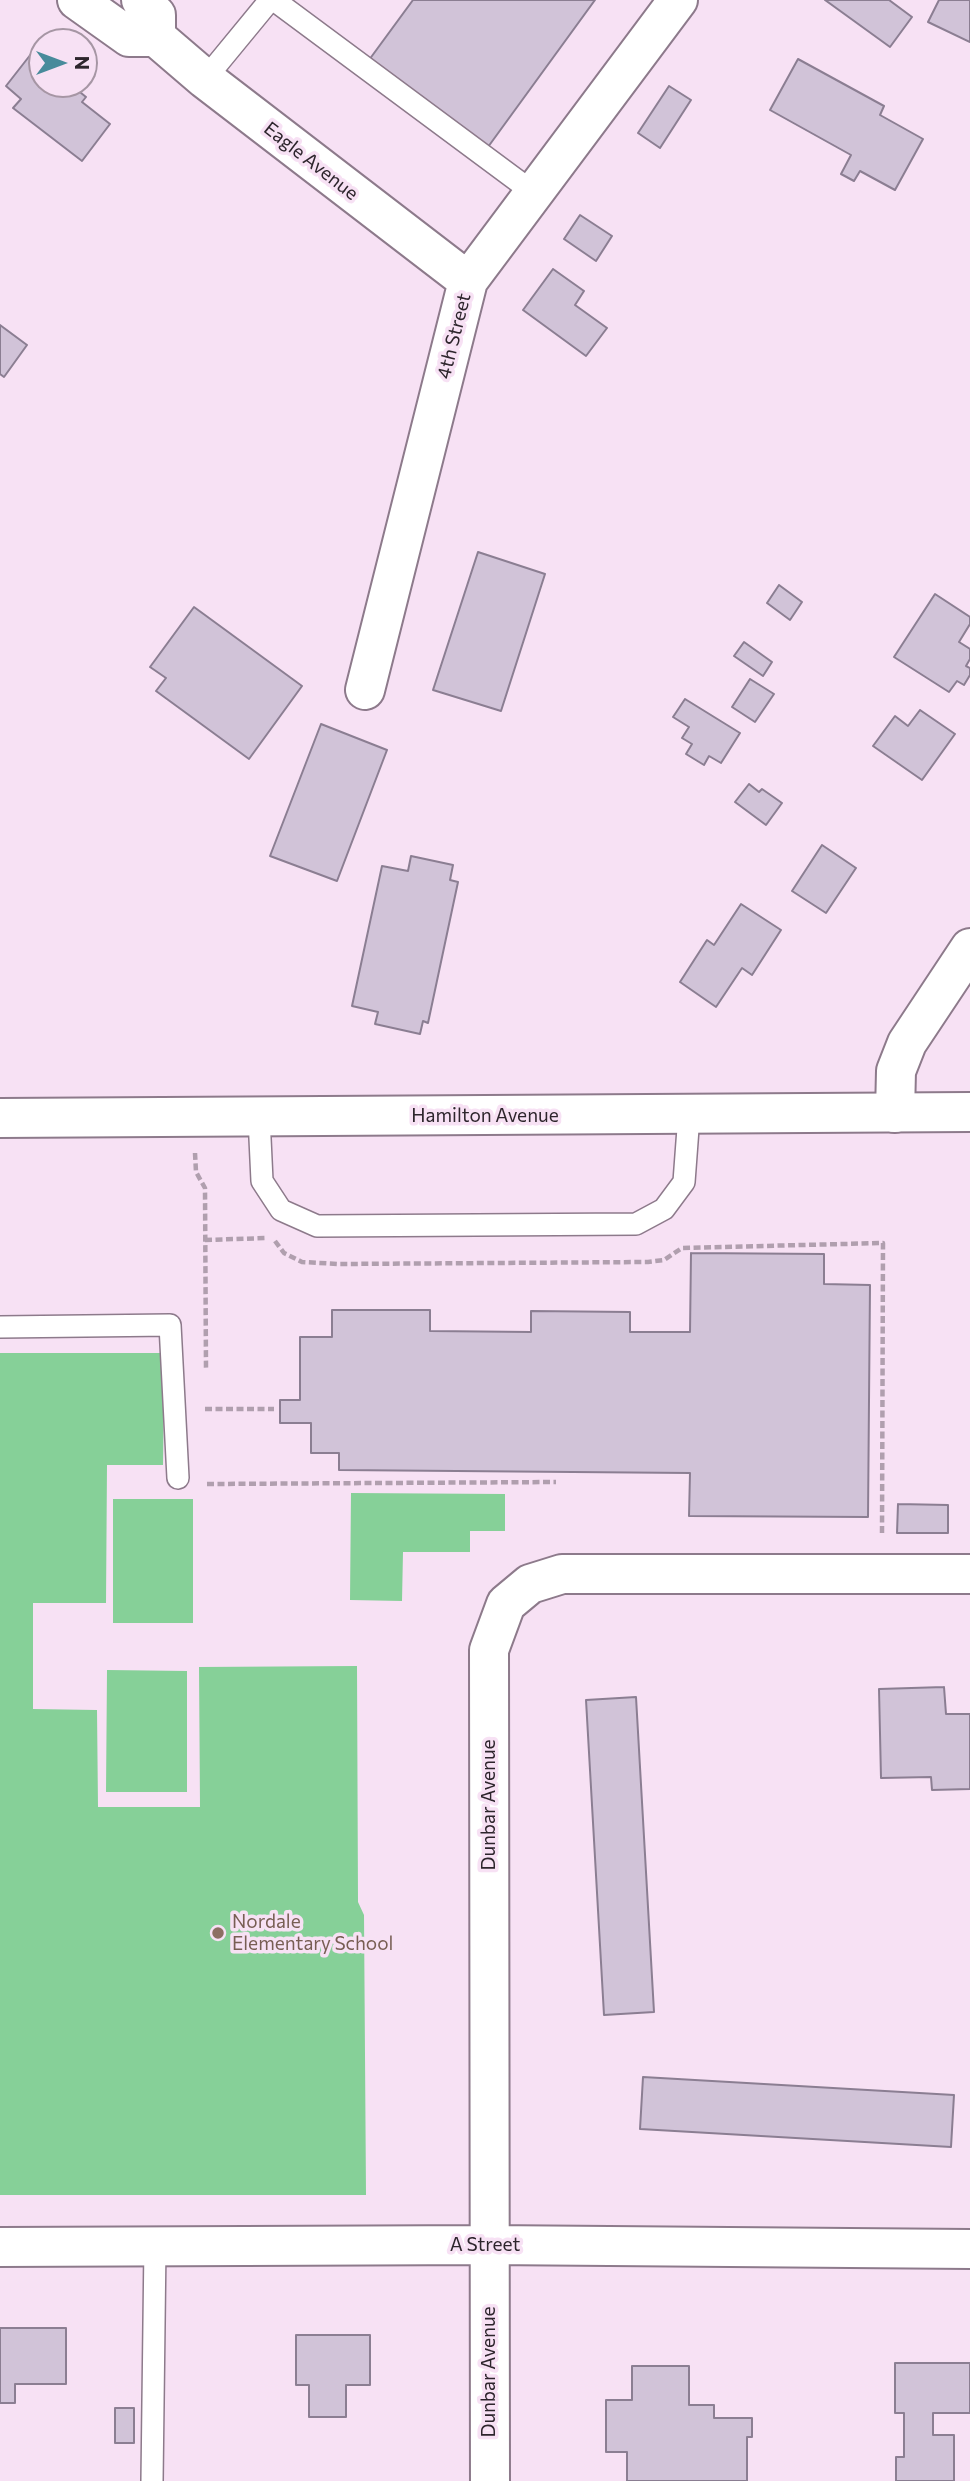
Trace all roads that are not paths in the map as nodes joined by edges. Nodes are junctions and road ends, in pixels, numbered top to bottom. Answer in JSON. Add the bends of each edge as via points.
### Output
{"nodes":[{"id":1,"x":77,"y":0,"type":"edge"},
{"id":2,"x":141,"y":0,"type":"edge"},
{"id":3,"x":272,"y":0,"type":"edge"},
{"id":4,"x":678,"y":0,"type":"edge"},
{"id":5,"x":156,"y":37,"type":"junction"},
{"id":6,"x":205,"y":79,"type":"junction"},
{"id":7,"x":534,"y":193,"type":"junction"},
{"id":8,"x":468,"y":281,"type":"junction"},
{"id":9,"x":365,"y":690,"type":"dead end"},
{"id":10,"x":970,"y":948,"type":"edge"},
{"id":11,"x":970,"y":1112,"type":"edge"},
{"id":12,"x":895,"y":1113,"type":"junction"},
{"id":13,"x":689,"y":1115,"type":"junction"},
{"id":14,"x":259,"y":1117,"type":"junction"},
{"id":15,"x":0,"y":1118,"type":"edge"},
{"id":16,"x":0,"y":1327,"type":"edge"},
{"id":17,"x":178,"y":1478,"type":"road end"},
{"id":18,"x":970,"y":1574,"type":"edge"},
{"id":19,"x":155,"y":2245,"type":"junction"},
{"id":20,"x":489,"y":2245,"type":"junction"},
{"id":21,"x":0,"y":2247,"type":"edge"},
{"id":22,"x":970,"y":2249,"type":"edge"},
{"id":23,"x":152,"y":2481,"type":"edge"},
{"id":24,"x":489,"y":2481,"type":"edge"}],
"edges":[{"from":1,"to":5,"type":"street","via":[[129,37]]},
{"from":2,"to":5,"type":"street","via":[[156,15]]},
{"from":3,"to":6,"type":"lane"},
{"from":3,"to":7,"type":"lane"},
{"from":4,"to":7,"type":"street","name":"4th Street"},
{"from":5,"to":6,"type":"street","name":"Eagle Avenue"},
{"from":6,"to":8,"type":"street","name":"Eagle Avenue"},
{"from":7,"to":8,"type":"street","name":"4th Street"},
{"from":8,"to":9,"type":"street","name":"4th Street"},
{"from":10,"to":12,"type":"street","via":[[907,1043],[896,1070]]},
{"from":11,"to":12,"type":"street","name":"Hamilton Avenue"},
{"from":12,"to":13,"type":"street","name":"Hamilton Avenue"},
{"from":13,"to":14,"type":"street","name":"Hamilton Avenue"},
{"from":13,"to":14,"type":"lane","via":[[684,1182],[664,1209],[635,1224],[317,1226],[281,1210],[262,1181]]},
{"from":14,"to":15,"type":"street","name":"Hamilton Avenue"},
{"from":16,"to":17,"type":"lane","via":[[170,1325]]},
{"from":18,"to":20,"type":"street","name":"Dunbar Avenue","via":[[562,1574],[530,1584],[506,1604],[489,1650]]},
{"from":19,"to":20,"type":"street","name":"A Street"},
{"from":19,"to":21,"type":"street","name":"A Street"},
{"from":19,"to":23,"type":"lane"},
{"from":20,"to":22,"type":"street","name":"A Street"},
{"from":20,"to":24,"type":"street","name":"Dunbar Avenue"}]}
